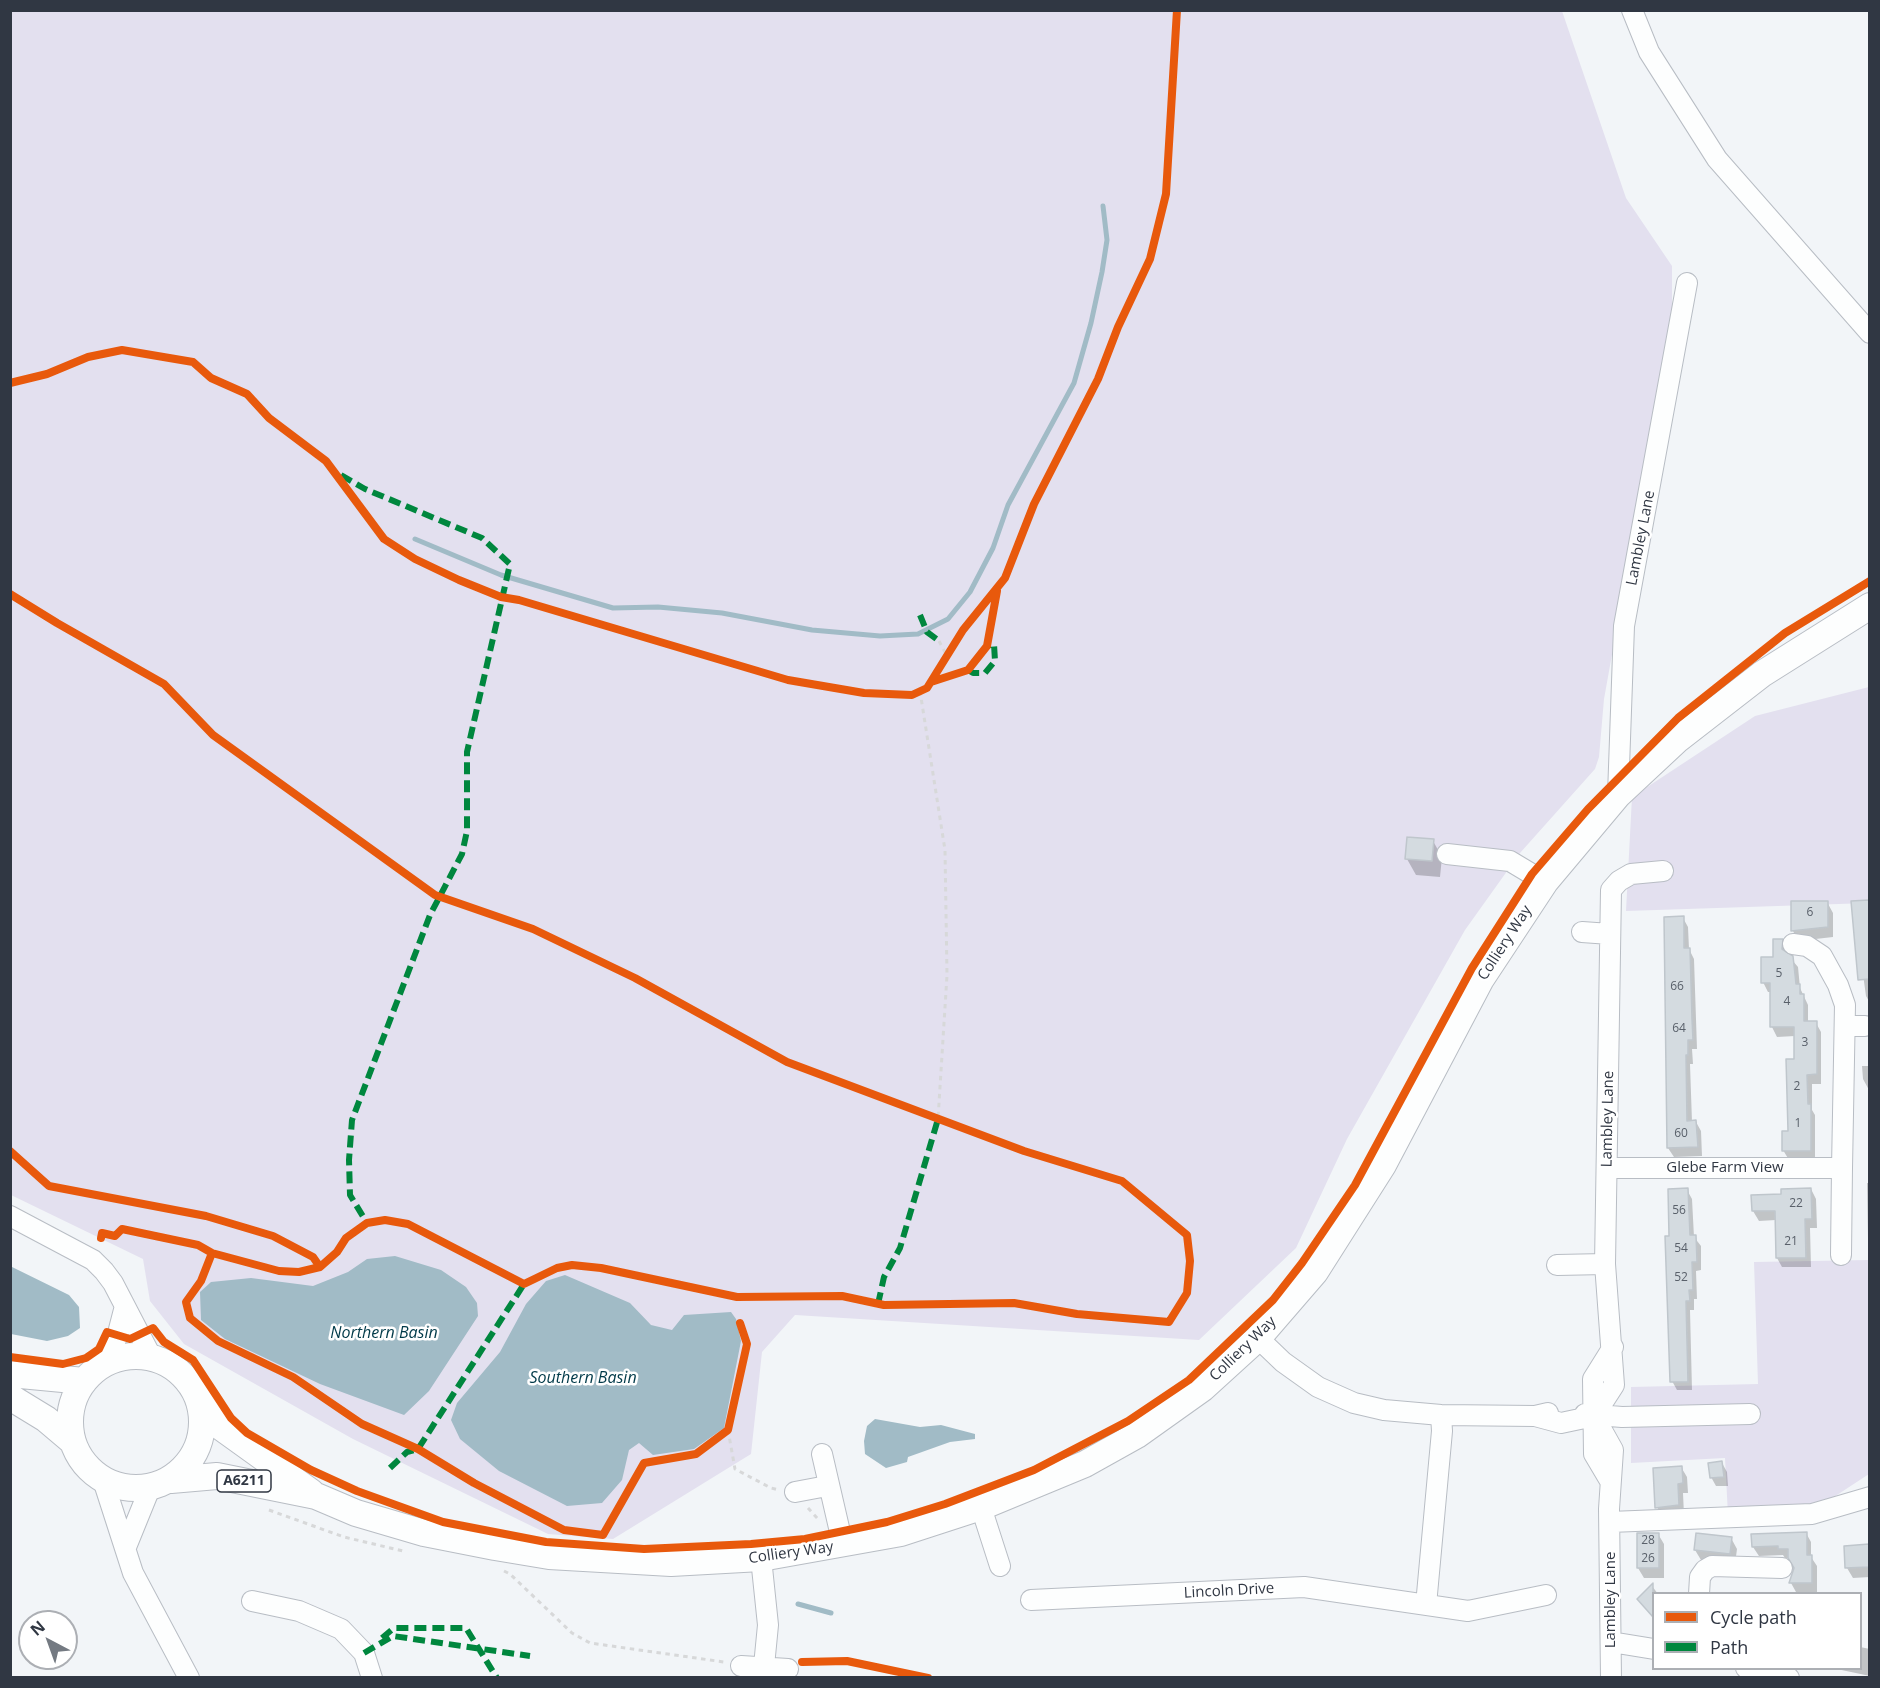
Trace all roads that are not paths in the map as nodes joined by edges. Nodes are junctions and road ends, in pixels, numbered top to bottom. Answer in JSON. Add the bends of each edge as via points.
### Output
{"nodes":[{"id":1,"x":1632,"y":10,"type":"edge"},
{"id":2,"x":1687,"y":283,"type":"dead end"},
{"id":3,"x":1869,"y":333,"type":"edge"},
{"id":4,"x":1869,"y":606,"type":"edge"},
{"id":5,"x":1618,"y":795,"type":"junction"},
{"id":6,"x":1446,"y":854,"type":"dead end"},
{"id":7,"x":1663,"y":871,"type":"dead end"},
{"id":8,"x":1545,"y":882,"type":"junction"},
{"id":9,"x":1582,"y":932,"type":"dead end"},
{"id":10,"x":1610,"y":934,"type":"junction"},
{"id":11,"x":1793,"y":944,"type":"dead end"},
{"id":12,"x":1845,"y":1026,"type":"junction"},
{"id":13,"x":1865,"y":1026,"type":"dead end"},
{"id":14,"x":1607,"y":1168,"type":"junction"},
{"id":15,"x":1842,"y":1168,"type":"junction"},
{"id":16,"x":10,"y":1216,"type":"edge"},
{"id":17,"x":1841,"y":1256,"type":"dead end"},
{"id":18,"x":1605,"y":1264,"type":"junction"},
{"id":19,"x":1557,"y":1265,"type":"dead end"},
{"id":20,"x":125,"y":1306,"type":"junction"},
{"id":21,"x":1258,"y":1338,"type":"junction"},
{"id":22,"x":153,"y":1358,"type":"junction"},
{"id":23,"x":105,"y":1364,"type":"junction"},
{"id":24,"x":10,"y":1374,"type":"edge"},
{"id":25,"x":84,"y":1381,"type":"junction"},
{"id":26,"x":196,"y":1392,"type":"junction"},
{"id":27,"x":10,"y":1397,"type":"edge"},
{"id":28,"x":1750,"y":1414,"type":"dead end"},
{"id":29,"x":1441,"y":1415,"type":"junction"},
{"id":30,"x":1594,"y":1416,"type":"junction"},
{"id":31,"x":72,"y":1441,"type":"junction"},
{"id":32,"x":822,"y":1454,"type":"dead end"},
{"id":33,"x":103,"y":1480,"type":"junction"},
{"id":34,"x":160,"y":1484,"type":"junction"},
{"id":35,"x":827,"y":1486,"type":"junction"},
{"id":36,"x":795,"y":1492,"type":"road end"},
{"id":37,"x":316,"y":1496,"type":"junction"},
{"id":38,"x":1869,"y":1497,"type":"edge"},
{"id":39,"x":981,"y":1507,"type":"junction"},
{"id":40,"x":1610,"y":1522,"type":"junction"},
{"id":41,"x":843,"y":1545,"type":"junction"},
{"id":42,"x":126,"y":1547,"type":"junction"},
{"id":43,"x":761,"y":1558,"type":"junction"},
{"id":44,"x":1000,"y":1566,"type":"dead end"},
{"id":45,"x":1782,"y":1568,"type":"dead end"},
{"id":46,"x":1699,"y":1592,"type":"edge"},
{"id":47,"x":1546,"y":1595,"type":"dead end"},
{"id":48,"x":1031,"y":1600,"type":"dead end"},
{"id":49,"x":252,"y":1601,"type":"dead end"},
{"id":50,"x":1426,"y":1605,"type":"junction"},
{"id":51,"x":1611,"y":1642,"type":"junction"},
{"id":52,"x":1652,"y":1649,"type":"edge"},
{"id":53,"x":741,"y":1666,"type":"road end"},
{"id":54,"x":764,"y":1666,"type":"junction"},
{"id":55,"x":788,"y":1669,"type":"dead end"},
{"id":56,"x":1756,"y":1670,"type":"edge"},
{"id":57,"x":189,"y":1677,"type":"edge"},
{"id":58,"x":372,"y":1677,"type":"edge"},
{"id":59,"x":1611,"y":1677,"type":"edge"},
{"id":60,"x":1789,"y":1677,"type":"edge"}],
"edges":[{"from":1,"to":3,"type":"street","via":[[1649,52],[1717,159]]},
{"from":2,"to":5,"type":"street","name":"Lambley Lane","via":[[1624,626]]},
{"from":4,"to":5,"type":"main road","name":"Colliery Way","number":"A6211","via":[[1753,680],[1677,740]]},
{"from":5,"to":8,"type":"main road","name":"Colliery Way","number":"A6211"},
{"from":6,"to":8,"type":"street","via":[[1510,861]]},
{"from":7,"to":10,"type":"street","name":"Lambley Lane","via":[[1631,874],[1611,890]]},
{"from":8,"to":21,"type":"main road","name":"Colliery Way","number":"A6211","via":[[1481,980],[1383,1165],[1315,1272]]},
{"from":9,"to":10,"type":"street"},
{"from":10,"to":14,"type":"street","name":"Lambley Lane"},
{"from":11,"to":12,"type":"street","via":[[1807,946],[1822,956],[1845,1005]]},
{"from":12,"to":13,"type":"street"},
{"from":12,"to":15,"type":"street"},
{"from":14,"to":15,"type":"street","name":"Glebe Farm View"},
{"from":14,"to":18,"type":"street","name":"Lambley Lane"},
{"from":15,"to":17,"type":"street"},
{"from":16,"to":20,"type":"street","via":[[93,1260],[113,1283]]},
{"from":18,"to":19,"type":"street"},
{"from":18,"to":30,"type":"street","name":"Lambley Lane","via":[[1614,1385]]},
{"from":20,"to":22,"type":"street"},
{"from":20,"to":23,"type":"street"},
{"from":21,"to":29,"type":"street","via":[[1318,1387],[1354,1403]]},
{"from":21,"to":39,"type":"main road","name":"Colliery Way","number":"A6211","via":[[1203,1388],[1137,1435],[1085,1464]]},
{"from":22,"to":23,"type":"main road","via":[[130,1356]]},
{"from":22,"to":26,"type":"main road","via":[[176,1369]]},
{"from":23,"to":25,"type":"main road"},
{"from":24,"to":25,"type":"main road"},
{"from":25,"to":31,"type":"main road","via":[[72,1404]]},
{"from":26,"to":34,"type":"main road","via":[[202,1436],[187,1466]]},
{"from":26,"to":37,"type":"main road","name":"Colliery Way","number":"A6211","via":[[222,1428]]},
{"from":27,"to":31,"type":"main road"},
{"from":28,"to":30,"type":"street"},
{"from":29,"to":30,"type":"street","via":[[1535,1416],[1560,1410]]},
{"from":29,"to":50,"type":"street"},
{"from":30,"to":40,"type":"street","name":"Lambley Lane","via":[[1594,1454],[1610,1481]]},
{"from":31,"to":33,"type":"main road","via":[[80,1459]]},
{"from":32,"to":35,"type":"street"},
{"from":33,"to":34,"type":"main road","via":[[129,1489]]},
{"from":33,"to":42,"type":"street"},
{"from":34,"to":37,"type":"main road","name":"Colliery Way","number":"A6211","via":[[217,1476]]},
{"from":34,"to":42,"type":"street"},
{"from":35,"to":36,"type":"street"},
{"from":35,"to":41,"type":"street"},
{"from":37,"to":43,"type":"main road","name":"Colliery Way","number":"A6211","via":[[356,1513],[424,1533],[549,1556],[671,1563]]},
{"from":38,"to":40,"type":"street","via":[[1812,1514]]},
{"from":39,"to":41,"type":"main road","name":"Colliery Way","number":"A6211","via":[[901,1533]]},
{"from":39,"to":44,"type":"street"},
{"from":40,"to":51,"type":"street","name":"Lambley Lane"},
{"from":41,"to":43,"type":"main road","name":"Colliery Way","number":"A6211"},
{"from":42,"to":57,"type":"street","via":[[143,1595]]},
{"from":43,"to":54,"type":"street","via":[[768,1624]]},
{"from":45,"to":46,"type":"street","via":[[1761,1559],[1712,1566],[1700,1577]]},
{"from":47,"to":50,"type":"street","name":"Lincoln Drive","via":[[1468,1611]]},
{"from":48,"to":50,"type":"street","name":"Lincoln Drive","via":[[1304,1587]]},
{"from":49,"to":58,"type":"street","via":[[299,1611],[341,1629],[364,1653]]},
{"from":51,"to":52,"type":"street"},
{"from":51,"to":59,"type":"street","name":"Lambley Lane"},
{"from":53,"to":54,"type":"street"},
{"from":54,"to":55,"type":"street"},
{"from":56,"to":60,"type":"street"}]}
